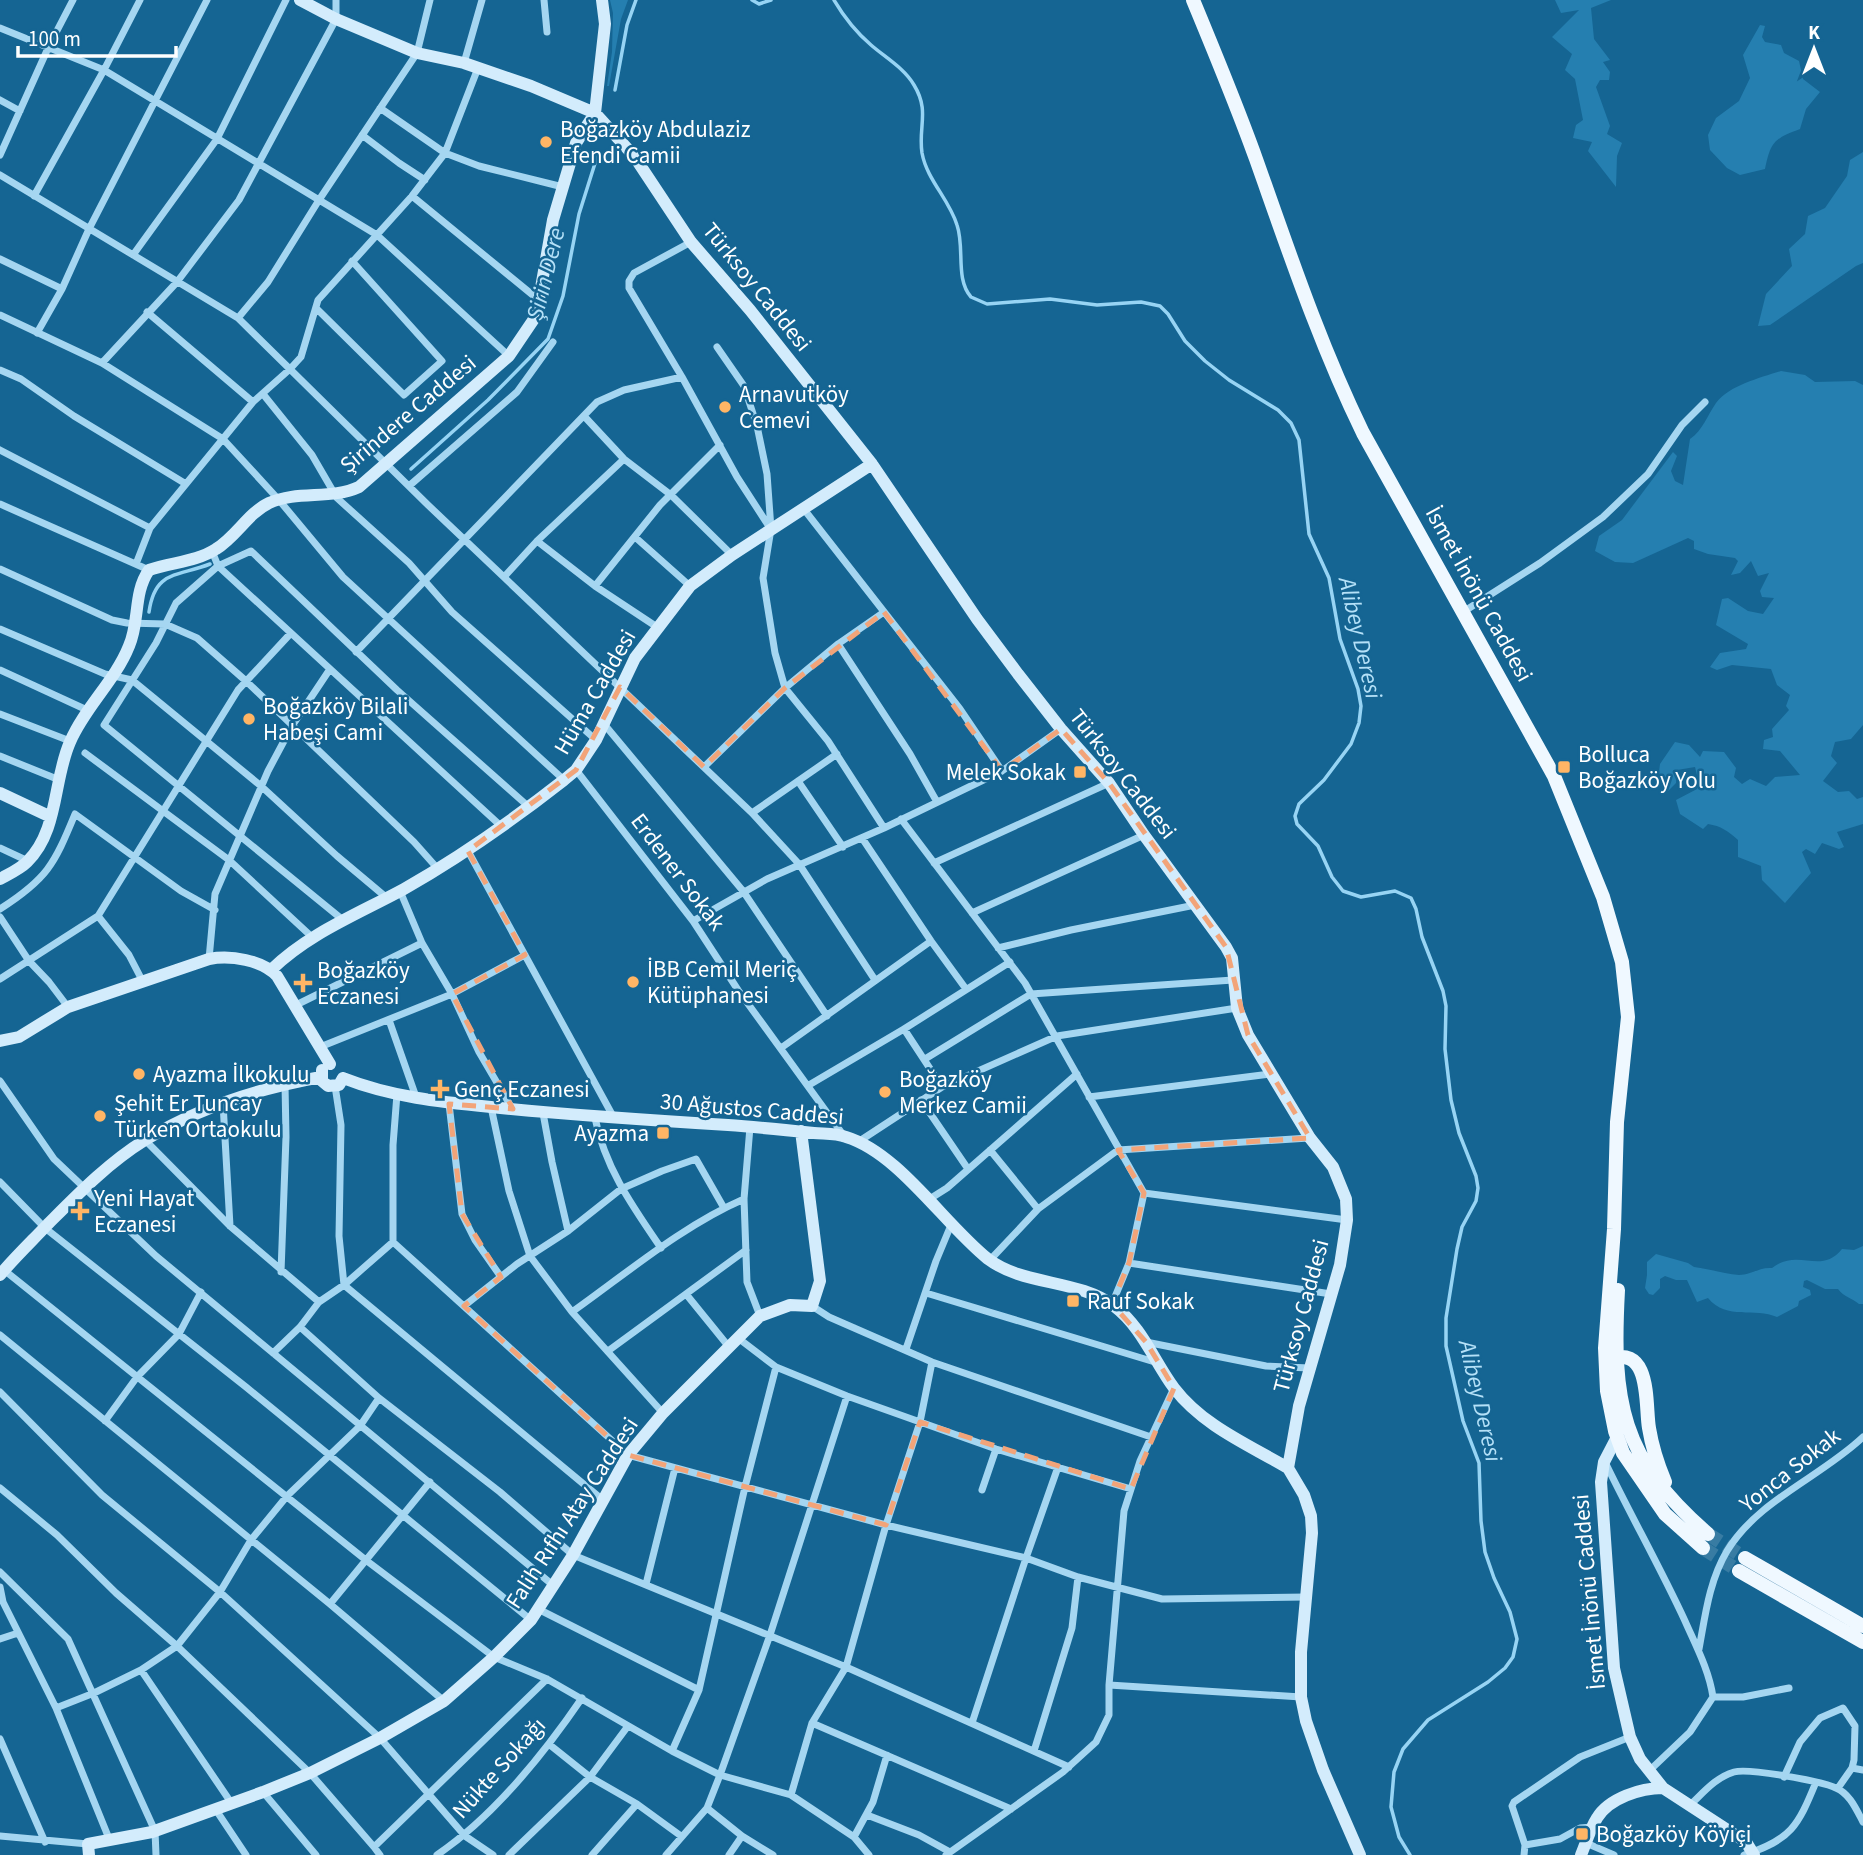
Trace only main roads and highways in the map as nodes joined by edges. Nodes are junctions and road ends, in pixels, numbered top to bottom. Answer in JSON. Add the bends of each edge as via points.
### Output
{"nodes":[{"id":1,"x":1193,"y":0,"type":"edge"},
{"id":2,"x":1610,"y":1359,"type":"junction"},
{"id":3,"x":1623,"y":1432,"type":"junction"},
{"id":4,"x":1672,"y":1499,"type":"junction"},
{"id":5,"x":1863,"y":1626,"type":"edge"},
{"id":6,"x":1863,"y":1642,"type":"edge"}],
"edges":[{"from":1,"to":2,"type":"main road","name":"İsmet İnönü Caddesi","via":[[1345,397],[1554,776],[1604,897],[1622,962],[1628,1017],[1617,1122]]},
{"from":2,"to":3,"type":"main road","name":"İsmet İnönü Caddesi","via":[[1606,1391]]},
{"from":2,"to":4,"type":"main road","via":[[1625,1358],[1643,1375],[1651,1436]]},
{"from":3,"to":4,"type":"main road"},
{"from":3,"to":4,"type":"main road","via":[[1623,1453],[1665,1514],[1706,1541]]},
{"from":5,"to":6,"type":"main road","via":[[1742,1564]]}]}
